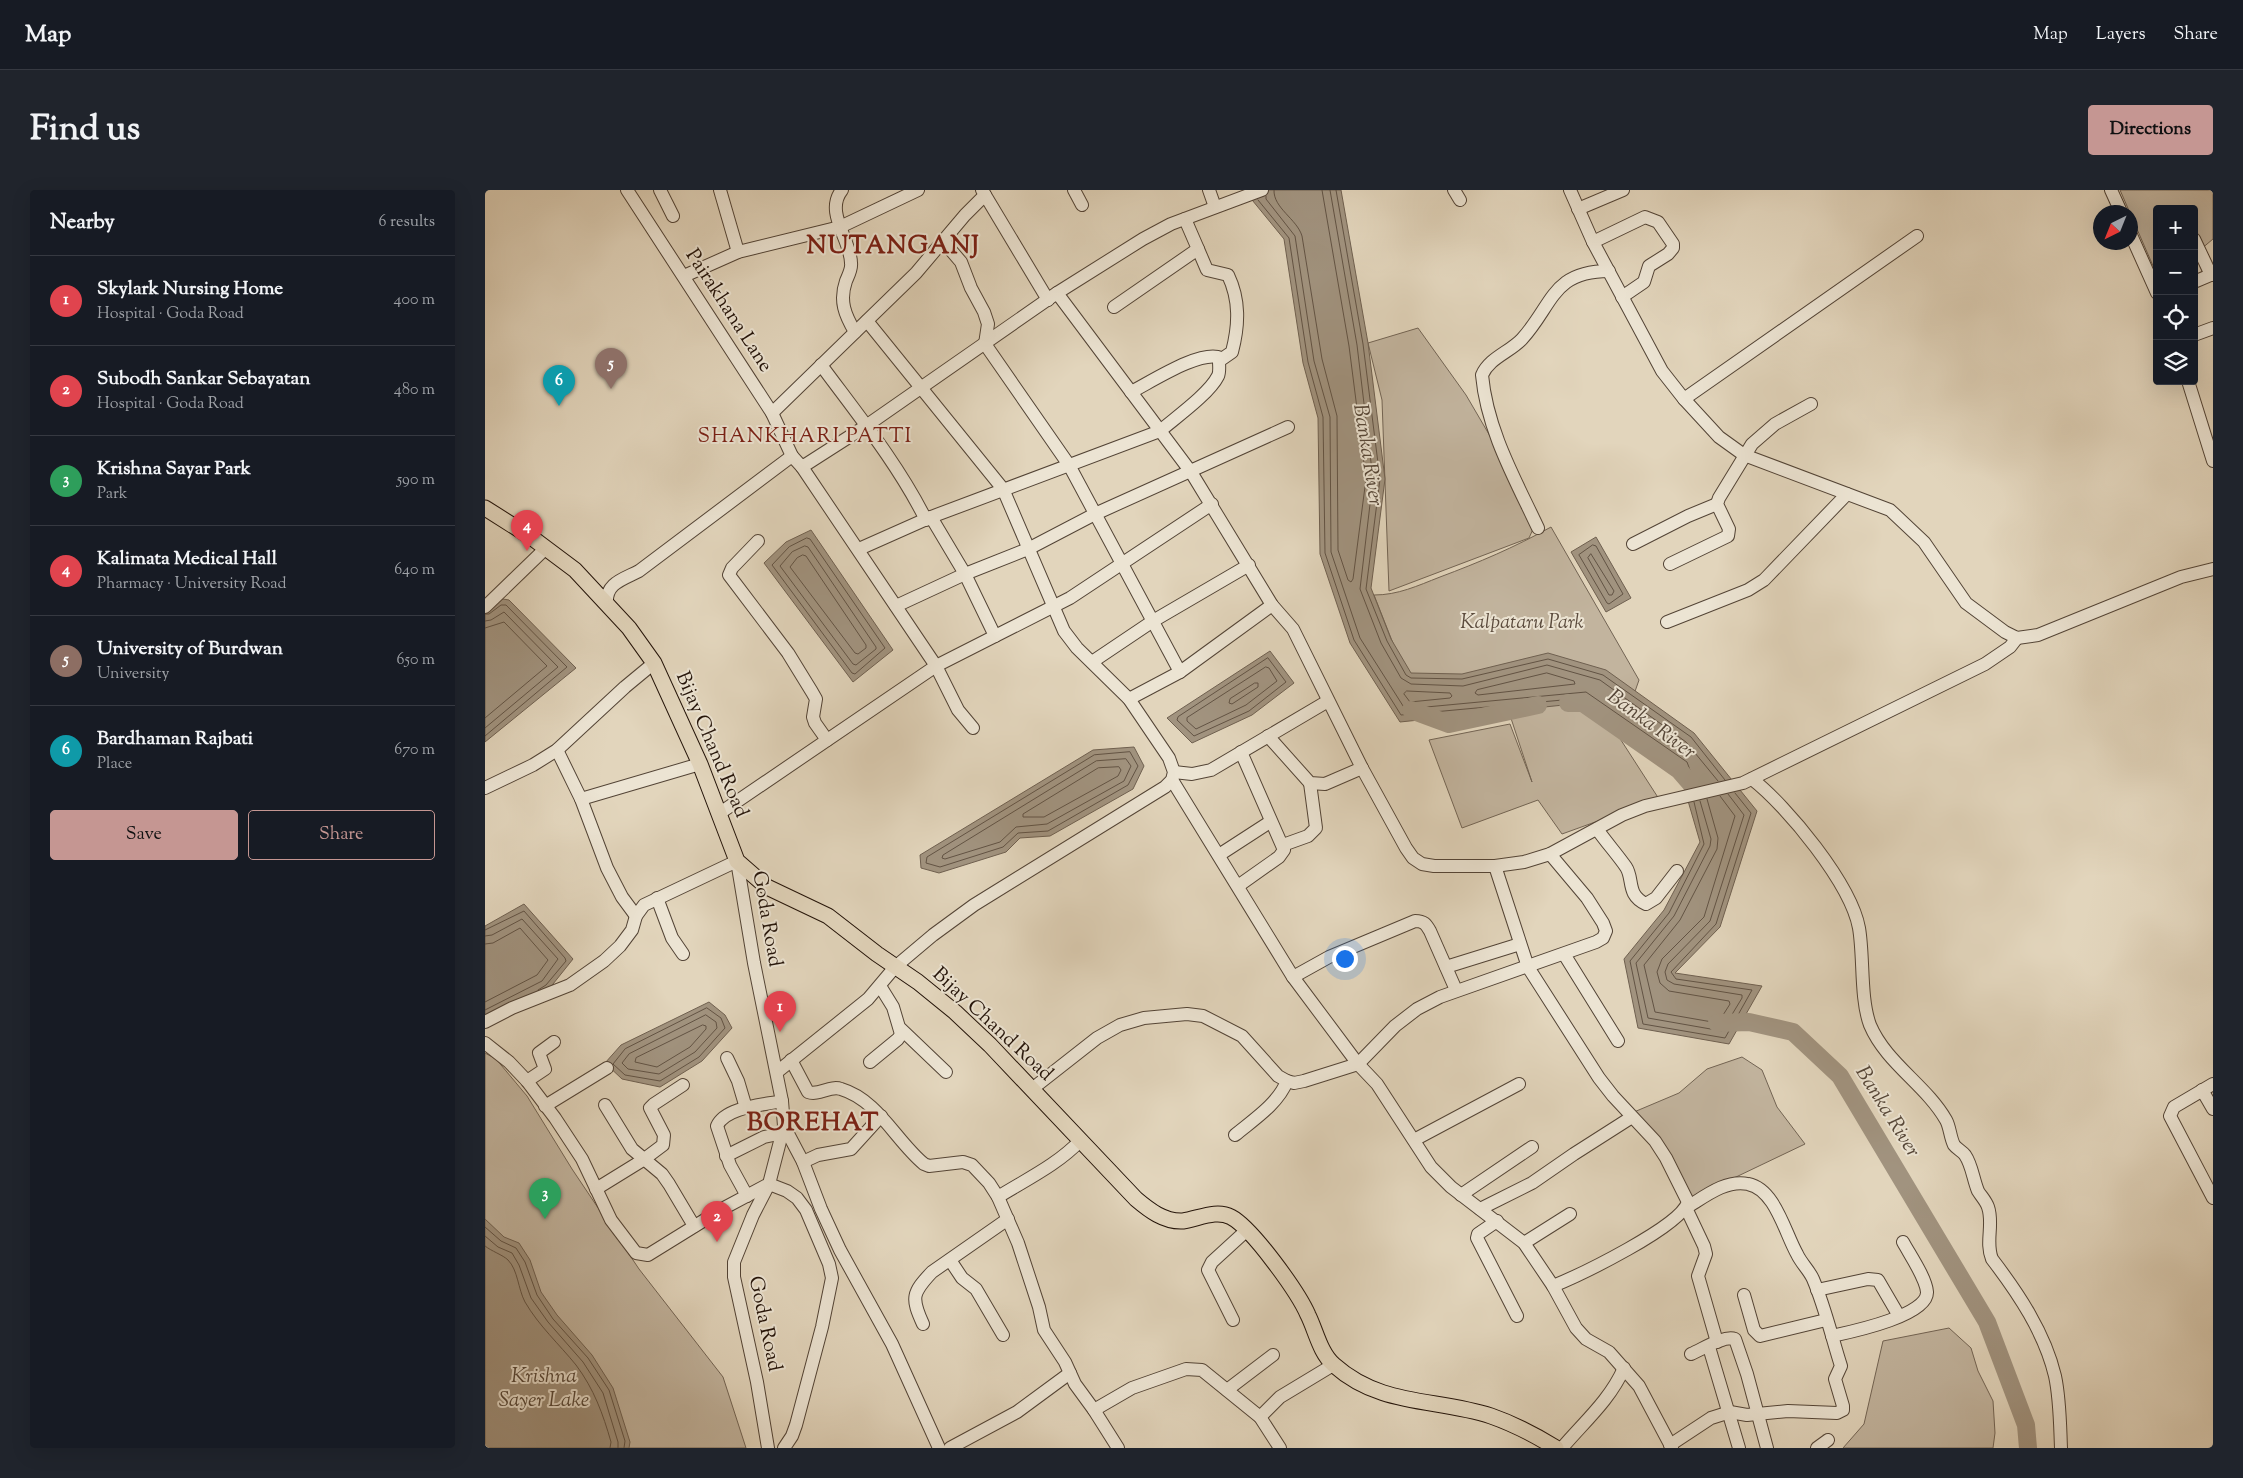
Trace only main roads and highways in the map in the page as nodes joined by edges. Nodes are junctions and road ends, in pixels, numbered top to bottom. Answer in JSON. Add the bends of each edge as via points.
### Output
{"nodes":[{"id":1,"x":485,"y":508,"type":"edge"},
{"id":2,"x":1556,"y":1448,"type":"edge"}],
"edges":[{"from":1,"to":2,"type":"main road","name":"Bijay Chand Road","via":[[575,570],[629,628],[653,663],[700,764],[737,861],[767,887],[828,916],[955,1012],[1150,1211],[1181,1221],[1217,1213],[1231,1217],[1247,1230],[1297,1294],[1333,1364],[1356,1380],[1392,1397],[1490,1416],[1523,1429]]}]}
